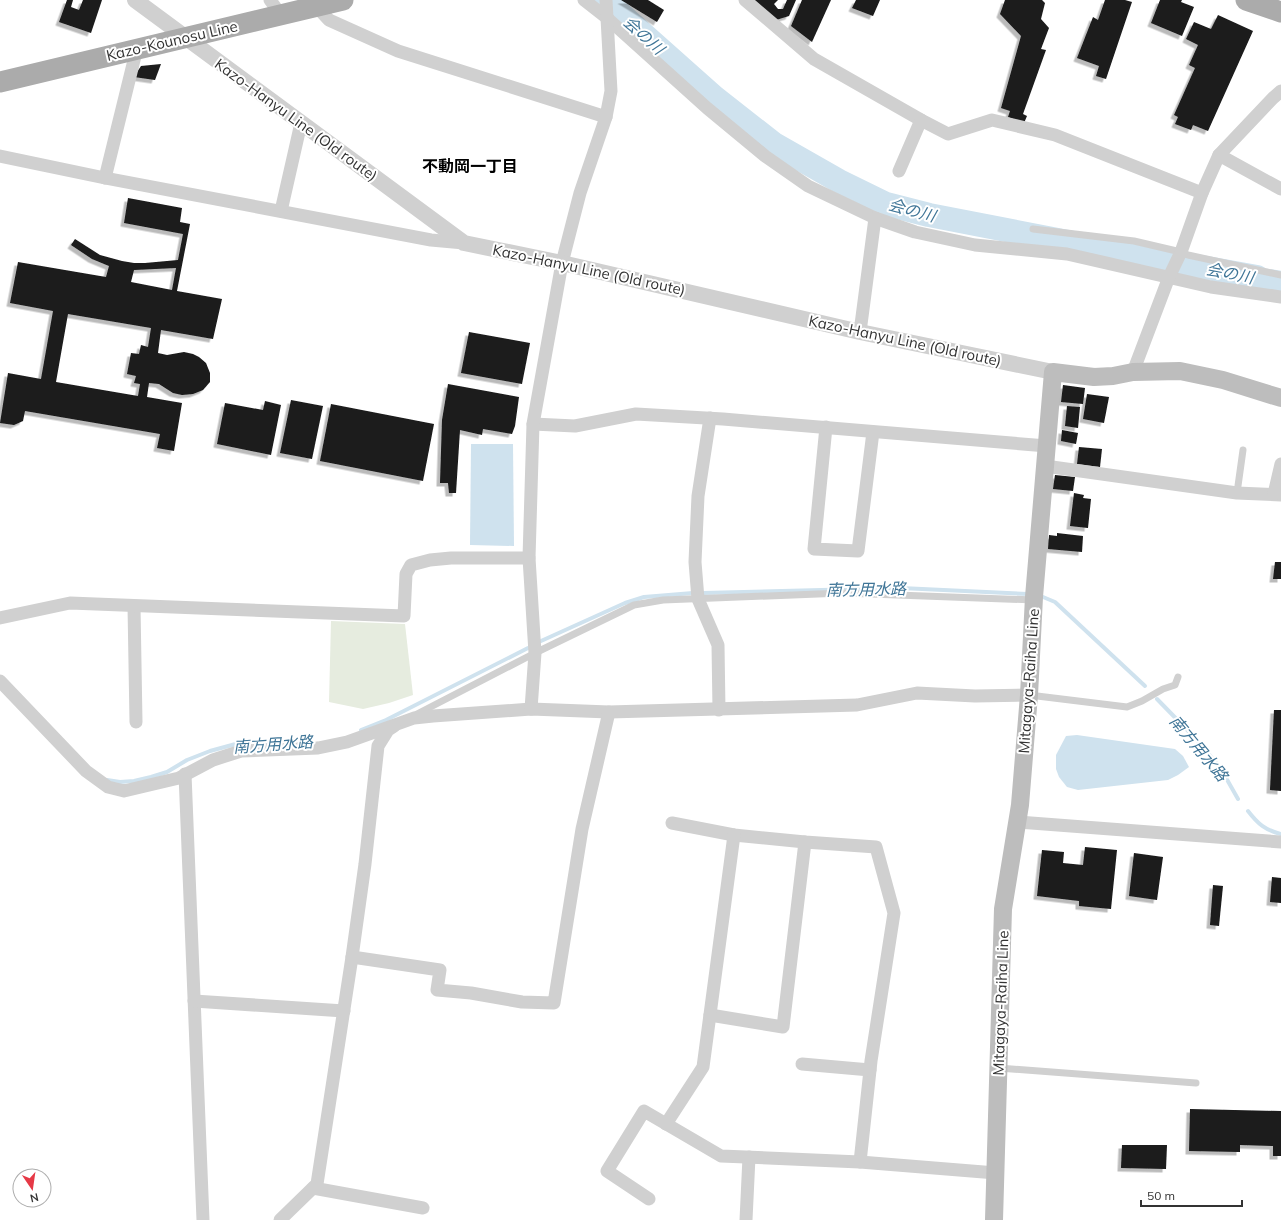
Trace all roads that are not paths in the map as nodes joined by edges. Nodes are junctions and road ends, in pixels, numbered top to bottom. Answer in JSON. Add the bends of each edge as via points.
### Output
{"nodes":[{"id":1,"x":135,"y":0,"type":"edge"},
{"id":2,"x":343,"y":0,"type":"edge"},
{"id":3,"x":584,"y":0,"type":"edge"},
{"id":4,"x":606,"y":0,"type":"edge"},
{"id":5,"x":745,"y":0,"type":"edge"},
{"id":6,"x":1246,"y":0,"type":"edge"},
{"id":7,"x":316,"y":6,"type":"junction"},
{"id":8,"x":275,"y":8,"type":"edge"},
{"id":9,"x":1281,"y":12,"type":"edge"},
{"id":10,"x":607,"y":18,"type":"junction"},
{"id":11,"x":184,"y":37,"type":"junction"},
{"id":12,"x":137,"y":48,"type":"junction"},
{"id":13,"x":0,"y":82,"type":"edge"},
{"id":14,"x":1281,"y":91,"type":"edge"},
{"id":15,"x":606,"y":117,"type":"junction"},
{"id":16,"x":921,"y":120,"type":"junction"},
{"id":17,"x":301,"y":123,"type":"junction"},
{"id":18,"x":1219,"y":155,"type":"junction"},
{"id":19,"x":0,"y":156,"type":"edge"},
{"id":20,"x":899,"y":171,"type":"dead end"},
{"id":21,"x":105,"y":178,"type":"junction"},
{"id":22,"x":1281,"y":190,"type":"edge"},
{"id":23,"x":1202,"y":193,"type":"junction"},
{"id":24,"x":281,"y":211,"type":"junction"},
{"id":25,"x":875,"y":218,"type":"junction"},
{"id":26,"x":1034,"y":229,"type":"dead end"},
{"id":27,"x":464,"y":243,"type":"junction"},
{"id":28,"x":1179,"y":254,"type":"junction"},
{"id":29,"x":562,"y":263,"type":"junction"},
{"id":30,"x":1170,"y":274,"type":"junction"},
{"id":31,"x":1281,"y":275,"type":"edge"},
{"id":32,"x":1281,"y":297,"type":"edge"},
{"id":33,"x":860,"y":332,"type":"junction"},
{"id":34,"x":1053,"y":372,"type":"junction"},
{"id":35,"x":1133,"y":372,"type":"junction"},
{"id":36,"x":1281,"y":398,"type":"edge"},
{"id":37,"x":710,"y":418,"type":"junction"},
{"id":38,"x":533,"y":424,"type":"junction"},
{"id":39,"x":826,"y":427,"type":"junction"},
{"id":40,"x":872,"y":432,"type":"junction"},
{"id":41,"x":1046,"y":446,"type":"junction"},
{"id":42,"x":1243,"y":450,"type":"dead end"},
{"id":43,"x":1281,"y":464,"type":"edge"},
{"id":44,"x":1045,"y":466,"type":"junction"},
{"id":45,"x":1237,"y":492,"type":"junction"},
{"id":46,"x":1278,"y":494,"type":"edge"},
{"id":47,"x":529,"y":558,"type":"junction"},
{"id":48,"x":698,"y":595,"type":"junction"},
{"id":49,"x":1035,"y":596,"type":"junction"},
{"id":50,"x":134,"y":606,"type":"junction"},
{"id":51,"x":0,"y":618,"type":"edge"},
{"id":52,"x":535,"y":647,"type":"junction"},
{"id":53,"x":1178,"y":677,"type":"dead end"},
{"id":54,"x":0,"y":681,"type":"edge"},
{"id":55,"x":1029,"y":695,"type":"junction"},
{"id":56,"x":531,"y":709,"type":"junction"},
{"id":57,"x":720,"y":710,"type":"junction"},
{"id":58,"x":609,"y":712,"type":"junction"},
{"id":59,"x":136,"y":722,"type":"dead end"},
{"id":60,"x":401,"y":722,"type":"junction"},
{"id":61,"x":185,"y":774,"type":"junction"},
{"id":62,"x":1018,"y":822,"type":"junction"},
{"id":63,"x":672,"y":823,"type":"dead end"},
{"id":64,"x":734,"y":835,"type":"junction"},
{"id":65,"x":805,"y":842,"type":"junction"},
{"id":66,"x":1281,"y":842,"type":"edge"},
{"id":67,"x":352,"y":957,"type":"junction"},
{"id":68,"x":194,"y":1001,"type":"junction"},
{"id":69,"x":344,"y":1011,"type":"junction"},
{"id":70,"x":710,"y":1015,"type":"junction"},
{"id":71,"x":802,"y":1064,"type":"dead end"},
{"id":72,"x":999,"y":1068,"type":"junction"},
{"id":73,"x":870,"y":1070,"type":"junction"},
{"id":74,"x":1196,"y":1083,"type":"dead end"},
{"id":75,"x":666,"y":1124,"type":"junction"},
{"id":76,"x":749,"y":1157,"type":"junction"},
{"id":77,"x":860,"y":1162,"type":"junction"},
{"id":78,"x":996,"y":1173,"type":"junction"},
{"id":79,"x":313,"y":1188,"type":"junction"},
{"id":80,"x":649,"y":1199,"type":"dead end"},
{"id":81,"x":423,"y":1208,"type":"dead end"},
{"id":82,"x":203,"y":1220,"type":"edge"},
{"id":83,"x":280,"y":1220,"type":"edge"},
{"id":84,"x":746,"y":1220,"type":"edge"},
{"id":85,"x":994,"y":1220,"type":"edge"}],
"edges":[{"from":1,"to":11,"type":"street","name":"Kazo-Hanyu Line (Old route)"},
{"from":2,"to":7,"type":"main road","name":"Kazo-Kounosu Line"},
{"from":3,"to":10,"type":"street"},
{"from":4,"to":10,"type":"street"},
{"from":5,"to":16,"type":"street","via":[[814,59]]},
{"from":6,"to":9,"type":"main road"},
{"from":7,"to":8,"type":"main road","name":"Kazo-Kounosu Line"},
{"from":7,"to":15,"type":"street","via":[[330,20],[398,51]]},
{"from":8,"to":11,"type":"main road","name":"Kazo-Kounosu Line"},
{"from":10,"to":15,"type":"street","via":[[611,91]]},
{"from":10,"to":25,"type":"street","via":[[707,108],[765,156],[808,186]]},
{"from":11,"to":12,"type":"main road","name":"Kazo-Kounosu Line"},
{"from":11,"to":17,"type":"street","name":"Kazo-Hanyu Line (Old route)"},
{"from":12,"to":13,"type":"main road","name":"Kazo-Kounosu Line"},
{"from":12,"to":21,"type":"street"},
{"from":14,"to":18,"type":"street"},
{"from":15,"to":29,"type":"street","via":[[580,193]]},
{"from":16,"to":20,"type":"street"},
{"from":16,"to":23,"type":"street","via":[[948,134],[992,120],[1055,135]]},
{"from":17,"to":24,"type":"street"},
{"from":17,"to":27,"type":"street","name":"Kazo-Hanyu Line (Old route)"},
{"from":18,"to":22,"type":"street"},
{"from":18,"to":23,"type":"street"},
{"from":19,"to":21,"type":"street"},
{"from":21,"to":24,"type":"street"},
{"from":23,"to":28,"type":"street"},
{"from":24,"to":27,"type":"street","via":[[431,240]]},
{"from":25,"to":30,"type":"street","via":[[914,232],[975,245],[1067,254]]},
{"from":25,"to":33,"type":"street"},
{"from":26,"to":28,"type":"lane","via":[[1134,241]]},
{"from":27,"to":29,"type":"street","name":"Kazo-Hanyu Line (Old route)"},
{"from":28,"to":30,"type":"street"},
{"from":28,"to":31,"type":"lane"},
{"from":29,"to":33,"type":"street","name":"Kazo-Hanyu Line (Old route)"},
{"from":29,"to":38,"type":"street"},
{"from":30,"to":32,"type":"street","via":[[1211,287]]},
{"from":30,"to":35,"type":"street"},
{"from":33,"to":34,"type":"street","name":"Kazo-Hanyu Line (Old route)"},
{"from":34,"to":35,"type":"main road","via":[[1094,377]]},
{"from":34,"to":41,"type":"main road","name":"Mitagaya-Raiha Line"},
{"from":35,"to":36,"type":"main road","via":[[1180,370]]},
{"from":37,"to":38,"type":"street","via":[[636,414],[575,426]]},
{"from":37,"to":39,"type":"street"},
{"from":37,"to":48,"type":"street","via":[[698,496],[695,562]]},
{"from":38,"to":47,"type":"street"},
{"from":39,"to":40,"type":"street"},
{"from":39,"to":40,"type":"street","via":[[814,549],[858,551]]},
{"from":40,"to":41,"type":"street"},
{"from":41,"to":44,"type":"main road","name":"Mitagaya-Raiha Line"},
{"from":42,"to":45,"type":"lane"},
{"from":43,"to":46,"type":"street"},
{"from":44,"to":45,"type":"street"},
{"from":44,"to":49,"type":"main road","name":"Mitagaya-Raiha Line"},
{"from":45,"to":46,"type":"street"},
{"from":47,"to":50,"type":"street","via":[[451,558],[411,565],[406,574],[404,616]]},
{"from":47,"to":52,"type":"street"},
{"from":48,"to":49,"type":"lane","via":[[843,593]]},
{"from":48,"to":52,"type":"lane","via":[[634,605]]},
{"from":48,"to":57,"type":"street","via":[[718,645]]},
{"from":49,"to":55,"type":"main road","name":"Mitagaya-Raiha Line"},
{"from":50,"to":51,"type":"street","via":[[70,603]]},
{"from":50,"to":59,"type":"street"},
{"from":52,"to":56,"type":"street"},
{"from":52,"to":60,"type":"lane"},
{"from":53,"to":55,"type":"lane","via":[[1175,685],[1127,707]]},
{"from":54,"to":61,"type":"street","via":[[86,771],[108,787],[124,791],[179,778]]},
{"from":55,"to":57,"type":"street","via":[[917,693],[857,705]]},
{"from":55,"to":62,"type":"main road","name":"Mitagaya-Raiha Line"},
{"from":56,"to":58,"type":"street"},
{"from":56,"to":60,"type":"street","via":[[433,716]]},
{"from":57,"to":58,"type":"street"},
{"from":58,"to":67,"type":"street","via":[[582,829],[554,1003],[522,1002],[437,990],[440,970]]},
{"from":60,"to":61,"type":"street","via":[[347,742],[318,748],[241,751],[213,760]]},
{"from":60,"to":67,"type":"street","via":[[388,730],[378,746]]},
{"from":61,"to":68,"type":"street"},
{"from":62,"to":66,"type":"street"},
{"from":62,"to":72,"type":"main road","name":"Mitagaya-Raiha Line","via":[[1003,909]]},
{"from":63,"to":64,"type":"street"},
{"from":64,"to":65,"type":"street"},
{"from":64,"to":70,"type":"street"},
{"from":65,"to":70,"type":"street","via":[[784,1027]]},
{"from":65,"to":73,"type":"street","via":[[876,847],[894,913]]},
{"from":67,"to":69,"type":"street"},
{"from":68,"to":69,"type":"street"},
{"from":68,"to":82,"type":"street"},
{"from":69,"to":79,"type":"street","via":[[317,1184]]},
{"from":70,"to":75,"type":"street","via":[[703,1067]]},
{"from":71,"to":73,"type":"street"},
{"from":72,"to":74,"type":"lane"},
{"from":72,"to":78,"type":"main road","name":"Mitagaya-Raiha Line"},
{"from":73,"to":77,"type":"street"},
{"from":75,"to":76,"type":"street","via":[[721,1156]]},
{"from":75,"to":80,"type":"street","via":[[644,1111],[607,1171]]},
{"from":76,"to":77,"type":"street"},
{"from":76,"to":84,"type":"street"},
{"from":77,"to":78,"type":"street"},
{"from":78,"to":85,"type":"main road","name":"Mitagaya-Raiha Line"},
{"from":79,"to":81,"type":"street"},
{"from":79,"to":83,"type":"street"}]}
